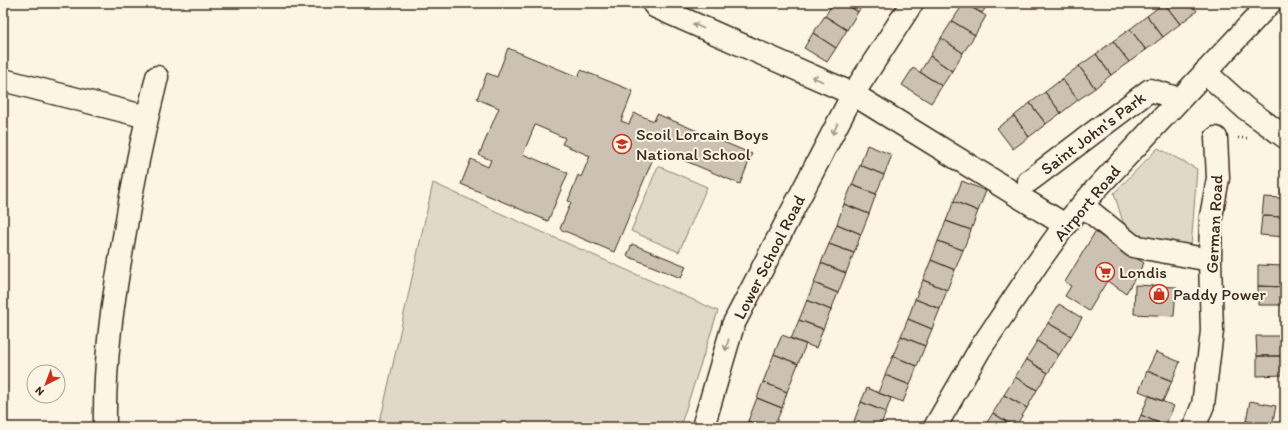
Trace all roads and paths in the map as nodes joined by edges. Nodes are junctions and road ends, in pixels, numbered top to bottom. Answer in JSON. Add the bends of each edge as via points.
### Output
{"nodes":[{"id":1,"x":653,"y":3,"type":"edge"},
{"id":2,"x":912,"y":3,"type":"edge"},
{"id":3,"x":1270,"y":3,"type":"edge"},
{"id":4,"x":1205,"y":72,"type":"junction"},
{"id":5,"x":157,"y":77,"type":"dead end"},
{"id":6,"x":3,"y":80,"type":"edge"},
{"id":7,"x":853,"y":94,"type":"junction"},
{"id":8,"x":1180,"y":99,"type":"junction"},
{"id":9,"x":146,"y":117,"type":"junction"},
{"id":10,"x":1285,"y":137,"type":"edge"},
{"id":11,"x":1216,"y":138,"type":"dead end"},
{"id":12,"x":1029,"y":181,"type":"dead end"},
{"id":13,"x":1082,"y":205,"type":"junction"},
{"id":14,"x":1066,"y":225,"type":"junction"},
{"id":15,"x":1210,"y":260,"type":"junction"},
{"id":16,"x":105,"y":427,"type":"edge"},
{"id":17,"x":703,"y":427,"type":"edge"},
{"id":18,"x":935,"y":427,"type":"edge"},
{"id":19,"x":1194,"y":427,"type":"edge"}],
"edges":[{"from":7,"to":1,"type":"street","one_way":true,"via":[[656,7]]},
{"from":2,"to":7,"type":"street"},
{"from":3,"to":4,"type":"street","name":"Airport Road"},
{"from":4,"to":8,"type":"street","name":"Airport Road"},
{"from":4,"to":10,"type":"street","via":[[1245,108]]},
{"from":5,"to":9,"type":"street"},
{"from":6,"to":9,"type":"street"},
{"from":7,"to":14,"type":"street"},
{"from":7,"to":17,"type":"street","name":"Lower School Road","one_way":true,"via":[[733,325]]},
{"from":8,"to":12,"type":"street","name":"Saint John's Park","via":[[1150,90]]},
{"from":8,"to":13,"type":"street","name":"Airport Road"},
{"from":9,"to":16,"type":"street","via":[[109,333]]},
{"from":11,"to":15,"type":"street","name":"German Road","via":[[1218,178],[1211,217]]},
{"from":13,"to":14,"type":"street","name":"Airport Road"},
{"from":13,"to":15,"type":"street","via":[[1133,246]]},
{"from":14,"to":18,"type":"street","name":"Airport Road","via":[[980,349]]},
{"from":15,"to":19,"type":"street","name":"German Road","via":[[1212,331],[1203,405]]}]}
